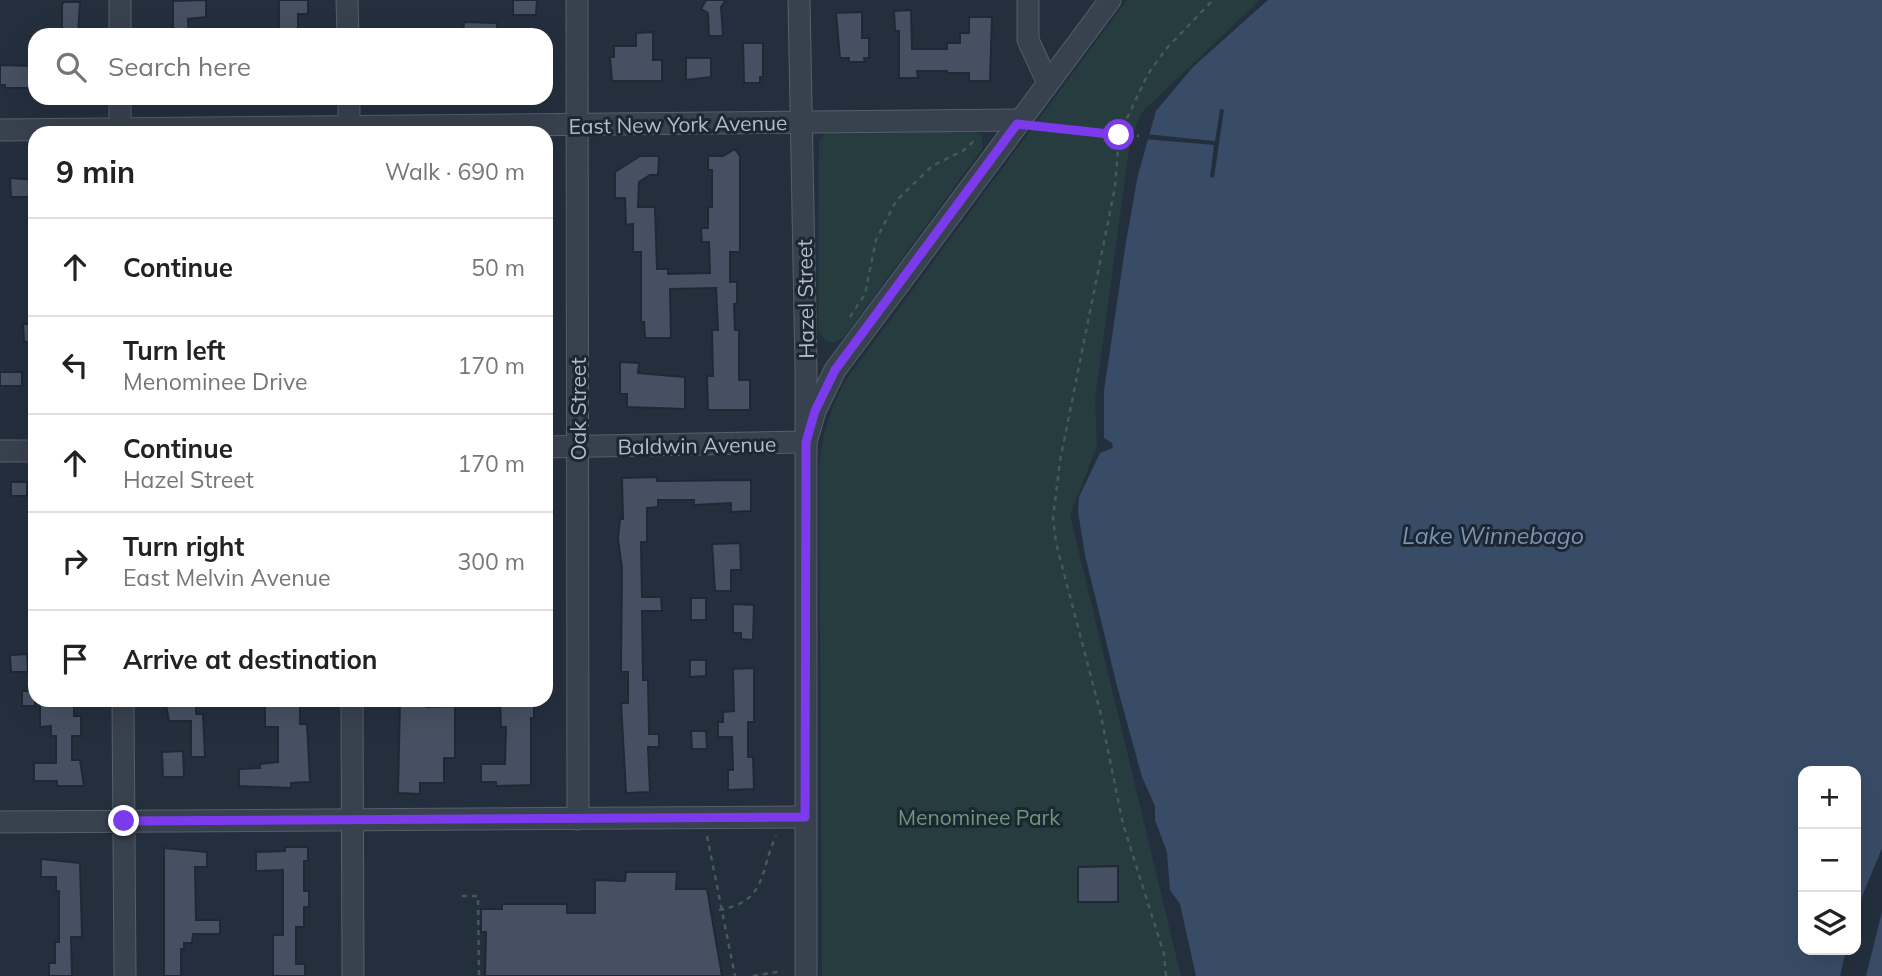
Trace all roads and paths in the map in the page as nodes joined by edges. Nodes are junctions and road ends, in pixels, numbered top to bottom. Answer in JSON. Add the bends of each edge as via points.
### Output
{"nodes":[{"id":1,"x":120,"y":0,"type":"edge"},
{"id":2,"x":347,"y":0,"type":"edge"},
{"id":3,"x":577,"y":0,"type":"edge"},
{"id":4,"x":799,"y":0,"type":"edge"},
{"id":5,"x":1028,"y":0,"type":"edge"},
{"id":6,"x":1110,"y":0,"type":"edge"},
{"id":7,"x":1213,"y":0,"type":"edge"},
{"id":8,"x":120,"y":28,"type":"edge"},
{"id":9,"x":348,"y":28,"type":"edge"},
{"id":10,"x":1047,"y":81,"type":"junction"},
{"id":11,"x":120,"y":105,"type":"edge"},
{"id":12,"x":349,"y":105,"type":"edge"},
{"id":13,"x":803,"y":122,"type":"junction"},
{"id":14,"x":1018,"y":122,"type":"junction"},
{"id":15,"x":578,"y":125,"type":"junction"},
{"id":16,"x":120,"y":126,"type":"edge"},
{"id":17,"x":349,"y":126,"type":"edge"},
{"id":18,"x":521,"y":126,"type":"edge"},
{"id":19,"x":0,"y":130,"type":"edge"},
{"id":20,"x":28,"y":130,"type":"edge"},
{"id":21,"x":1119,"y":135,"type":"junction"},
{"id":22,"x":978,"y":136,"type":"dead end"},
{"id":23,"x":1139,"y":136,"type":"dead end"},
{"id":24,"x":850,"y":318,"type":"dead end"},
{"id":25,"x":806,"y":442,"type":"junction"},
{"id":26,"x":553,"y":447,"type":"edge"},
{"id":27,"x":578,"y":447,"type":"junction"},
{"id":28,"x":0,"y":451,"type":"edge"},
{"id":29,"x":28,"y":451,"type":"edge"},
{"id":30,"x":123,"y":707,"type":"edge"},
{"id":31,"x":352,"y":707,"type":"edge"},
{"id":32,"x":805,"y":817,"type":"junction"},
{"id":33,"x":578,"y":819,"type":"junction"},
{"id":34,"x":124,"y":821,"type":"junction"},
{"id":35,"x":353,"y":821,"type":"junction"},
{"id":36,"x":0,"y":822,"type":"edge"},
{"id":37,"x":707,"y":836,"type":"dead end"},
{"id":38,"x":776,"y":836,"type":"dead end"},
{"id":39,"x":462,"y":896,"type":"dead end"},
{"id":40,"x":719,"y":910,"type":"junction"},
{"id":41,"x":783,"y":971,"type":"dead end"},
{"id":42,"x":125,"y":976,"type":"edge"},
{"id":43,"x":353,"y":976,"type":"edge"},
{"id":44,"x":479,"y":976,"type":"edge"},
{"id":45,"x":735,"y":976,"type":"edge"},
{"id":46,"x":752,"y":976,"type":"edge"},
{"id":47,"x":806,"y":976,"type":"edge"},
{"id":48,"x":1166,"y":976,"type":"edge"}],
"edges":[{"from":1,"to":8,"type":"street"},
{"from":2,"to":9,"type":"street"},
{"from":3,"to":15,"type":"street","name":"Oak Street"},
{"from":4,"to":13,"type":"street","name":"Hazel Street"},
{"from":5,"to":10,"type":"street","via":[[1028,40]]},
{"from":6,"to":10,"type":"street"},
{"from":7,"to":21,"type":"path","via":[[1147,74]]},
{"from":10,"to":14,"type":"street"},
{"from":11,"to":16,"type":"street"},
{"from":12,"to":17,"type":"street"},
{"from":13,"to":14,"type":"street","name":"East New York Avenue"},
{"from":13,"to":15,"type":"street","name":"East New York Avenue"},
{"from":13,"to":25,"type":"street","name":"Hazel Street"},
{"from":14,"to":21,"type":"path"},
{"from":14,"to":25,"type":"street","via":[[835,370]]},
{"from":15,"to":18,"type":"street","name":"East New York Avenue"},
{"from":15,"to":27,"type":"street","name":"Oak Street"},
{"from":19,"to":20,"type":"street","name":"East New York Avenue"},
{"from":21,"to":23,"type":"path"},
{"from":21,"to":48,"type":"path","via":[[1115,187],[1060,461],[1054,532],[1100,710],[1123,824],[1164,954]]},
{"from":22,"to":24,"type":"path","via":[[964,150],[932,166],[896,201],[876,240],[865,293]]},
{"from":25,"to":27,"type":"street","name":"Baldwin Avenue"},
{"from":25,"to":32,"type":"street","name":"Hazel Street"},
{"from":26,"to":27,"type":"street","name":"Baldwin Avenue"},
{"from":27,"to":33,"type":"street","name":"Oak Street"},
{"from":28,"to":29,"type":"street"},
{"from":30,"to":34,"type":"street"},
{"from":31,"to":35,"type":"street"},
{"from":32,"to":33,"type":"street"},
{"from":32,"to":47,"type":"street","name":"Hazel Street"},
{"from":33,"to":35,"type":"street"},
{"from":34,"to":35,"type":"street"},
{"from":34,"to":36,"type":"street"},
{"from":34,"to":42,"type":"street"},
{"from":35,"to":43,"type":"street"},
{"from":37,"to":40,"type":"path"},
{"from":38,"to":40,"type":"path","via":[[756,892],[741,904]]},
{"from":39,"to":44,"type":"path","via":[[478,896]]},
{"from":40,"to":45,"type":"path"},
{"from":41,"to":46,"type":"path"}]}
